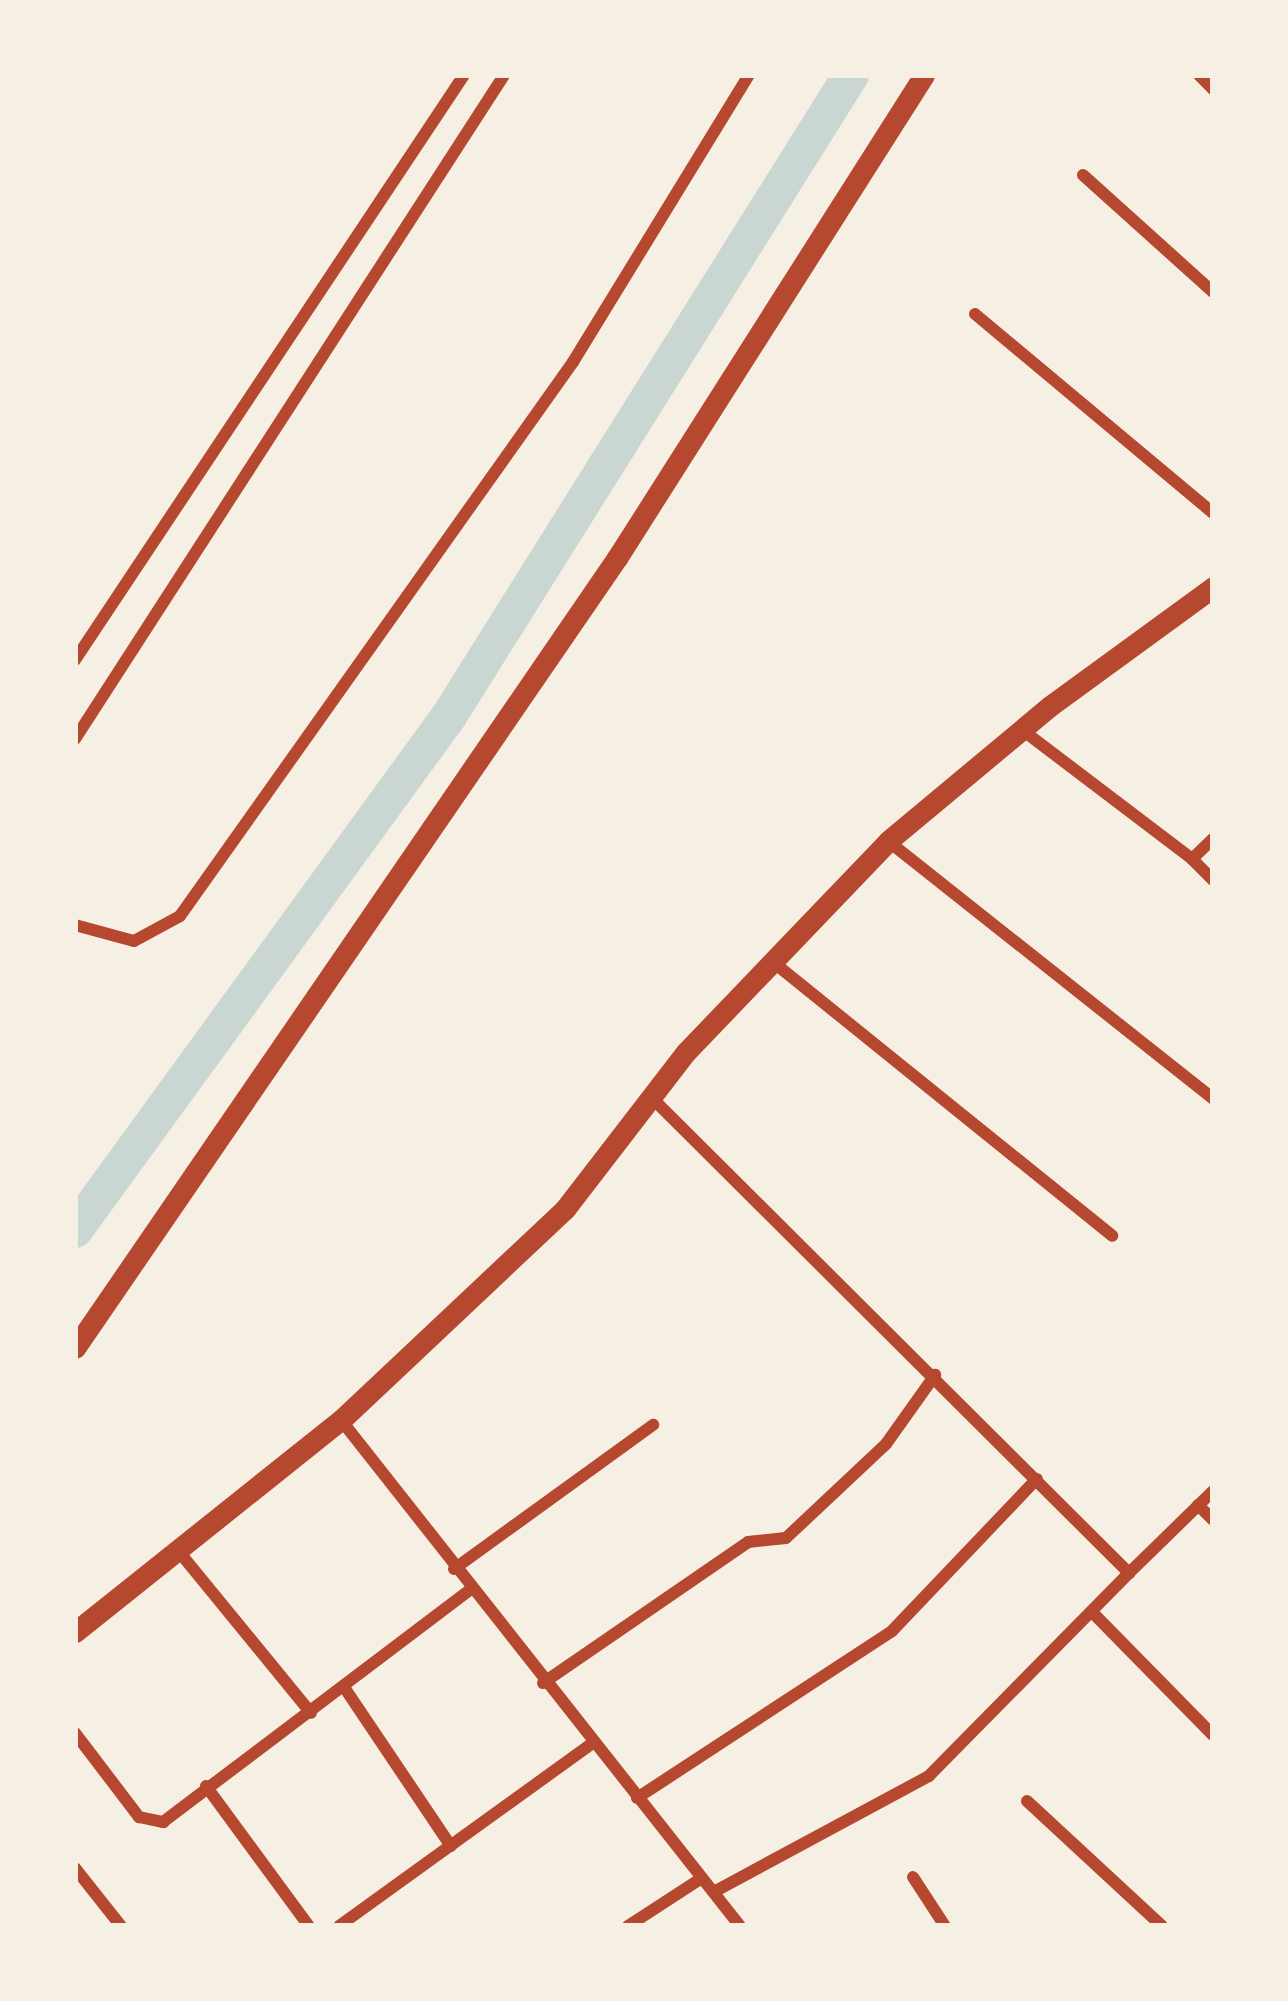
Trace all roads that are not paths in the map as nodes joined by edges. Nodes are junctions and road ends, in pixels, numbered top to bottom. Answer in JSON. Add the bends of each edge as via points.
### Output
{"nodes":[{"id":1,"x":464,"y":75,"type":"edge"},
{"id":2,"x":504,"y":75,"type":"edge"},
{"id":3,"x":749,"y":75,"type":"edge"},
{"id":4,"x":924,"y":75,"type":"edge"},
{"id":5,"x":1198,"y":75,"type":"edge"},
{"id":6,"x":1213,"y":89,"type":"edge"},
{"id":7,"x":1083,"y":176,"type":"dead end"},
{"id":8,"x":1213,"y":292,"type":"edge"},
{"id":9,"x":975,"y":314,"type":"dead end"},
{"id":10,"x":1213,"y":513,"type":"edge"},
{"id":11,"x":1213,"y":587,"type":"edge"},
{"id":12,"x":75,"y":660,"type":"edge"},
{"id":13,"x":1022,"y":729,"type":"junction"},
{"id":14,"x":75,"y":739,"type":"edge"},
{"id":15,"x":1213,"y":838,"type":"edge"},
{"id":16,"x":888,"y":841,"type":"junction"},
{"id":17,"x":1192,"y":860,"type":"junction"},
{"id":18,"x":1213,"y":880,"type":"edge"},
{"id":19,"x":75,"y":925,"type":"edge"},
{"id":20,"x":773,"y":962,"type":"junction"},
{"id":21,"x":651,"y":1097,"type":"junction"},
{"id":22,"x":1213,"y":1099,"type":"edge"},
{"id":23,"x":1112,"y":1236,"type":"dead end"},
{"id":24,"x":75,"y":1348,"type":"edge"},
{"id":25,"x":935,"y":1375,"type":"junction"},
{"id":26,"x":341,"y":1420,"type":"junction"},
{"id":27,"x":653,"y":1425,"type":"dead end"},
{"id":28,"x":1036,"y":1478,"type":"junction"},
{"id":29,"x":1213,"y":1491,"type":"edge"},
{"id":30,"x":1198,"y":1505,"type":"junction"},
{"id":31,"x":1213,"y":1520,"type":"edge"},
{"id":32,"x":176,"y":1547,"type":"junction"},
{"id":33,"x":454,"y":1569,"type":"junction"},
{"id":34,"x":1129,"y":1573,"type":"junction"},
{"id":35,"x":470,"y":1590,"type":"junction"},
{"id":36,"x":1093,"y":1613,"type":"junction"},
{"id":37,"x":75,"y":1632,"type":"edge"},
{"id":38,"x":544,"y":1683,"type":"junction"},
{"id":39,"x":346,"y":1690,"type":"junction"},
{"id":40,"x":311,"y":1713,"type":"junction"},
{"id":41,"x":75,"y":1733,"type":"edge"},
{"id":42,"x":1213,"y":1735,"type":"edge"},
{"id":43,"x":593,"y":1743,"type":"junction"},
{"id":44,"x":206,"y":1786,"type":"junction"},
{"id":45,"x":637,"y":1798,"type":"junction"},
{"id":46,"x":1027,"y":1801,"type":"dead end"},
{"id":47,"x":451,"y":1846,"type":"junction"},
{"id":48,"x":75,"y":1868,"type":"edge"},
{"id":49,"x":913,"y":1877,"type":"dead end"},
{"id":50,"x":702,"y":1878,"type":"junction"},
{"id":51,"x":714,"y":1892,"type":"junction"},
{"id":52,"x":121,"y":1926,"type":"edge"},
{"id":53,"x":309,"y":1926,"type":"edge"},
{"id":54,"x":338,"y":1926,"type":"edge"},
{"id":55,"x":628,"y":1926,"type":"edge"},
{"id":56,"x":740,"y":1926,"type":"edge"},
{"id":57,"x":945,"y":1926,"type":"edge"},
{"id":58,"x":1162,"y":1926,"type":"edge"}],
"edges":[{"from":1,"to":12,"type":"street"},
{"from":2,"to":14,"type":"street"},
{"from":3,"to":19,"type":"street","via":[[573,362],[180,916],[134,941]]},
{"from":4,"to":24,"type":"street","via":[[605,576]]},
{"from":5,"to":6,"type":"street"},
{"from":7,"to":8,"type":"street"},
{"from":9,"to":10,"type":"street"},
{"from":11,"to":13,"type":"street"},
{"from":13,"to":16,"type":"street"},
{"from":13,"to":17,"type":"street"},
{"from":15,"to":17,"type":"street"},
{"from":16,"to":20,"type":"street"},
{"from":16,"to":22,"type":"street"},
{"from":17,"to":18,"type":"street"},
{"from":20,"to":21,"type":"street"},
{"from":20,"to":23,"type":"street"},
{"from":21,"to":25,"type":"street"},
{"from":21,"to":26,"type":"street","via":[[565,1209]]},
{"from":25,"to":28,"type":"street"},
{"from":25,"to":38,"type":"street","via":[[886,1444],[786,1538],[748,1542]]},
{"from":26,"to":32,"type":"street"},
{"from":26,"to":33,"type":"street"},
{"from":27,"to":33,"type":"street"},
{"from":28,"to":34,"type":"street"},
{"from":28,"to":45,"type":"street","via":[[892,1631]]},
{"from":29,"to":30,"type":"street"},
{"from":30,"to":31,"type":"street"},
{"from":30,"to":34,"type":"street"},
{"from":32,"to":37,"type":"street"},
{"from":32,"to":40,"type":"street"},
{"from":33,"to":35,"type":"street"},
{"from":34,"to":36,"type":"street"},
{"from":35,"to":38,"type":"street"},
{"from":35,"to":39,"type":"street"},
{"from":36,"to":42,"type":"street"},
{"from":36,"to":51,"type":"street","via":[[929,1776]]},
{"from":38,"to":43,"type":"street"},
{"from":39,"to":40,"type":"street"},
{"from":39,"to":47,"type":"street"},
{"from":40,"to":44,"type":"street"},
{"from":41,"to":44,"type":"street","via":[[148,1823],[164,1822]]},
{"from":43,"to":45,"type":"street"},
{"from":43,"to":47,"type":"street"},
{"from":44,"to":53,"type":"street"},
{"from":45,"to":50,"type":"street"},
{"from":46,"to":58,"type":"street"},
{"from":47,"to":54,"type":"street"},
{"from":48,"to":52,"type":"street"},
{"from":49,"to":57,"type":"street"},
{"from":50,"to":51,"type":"street"},
{"from":50,"to":55,"type":"street"},
{"from":51,"to":56,"type":"street"}]}
